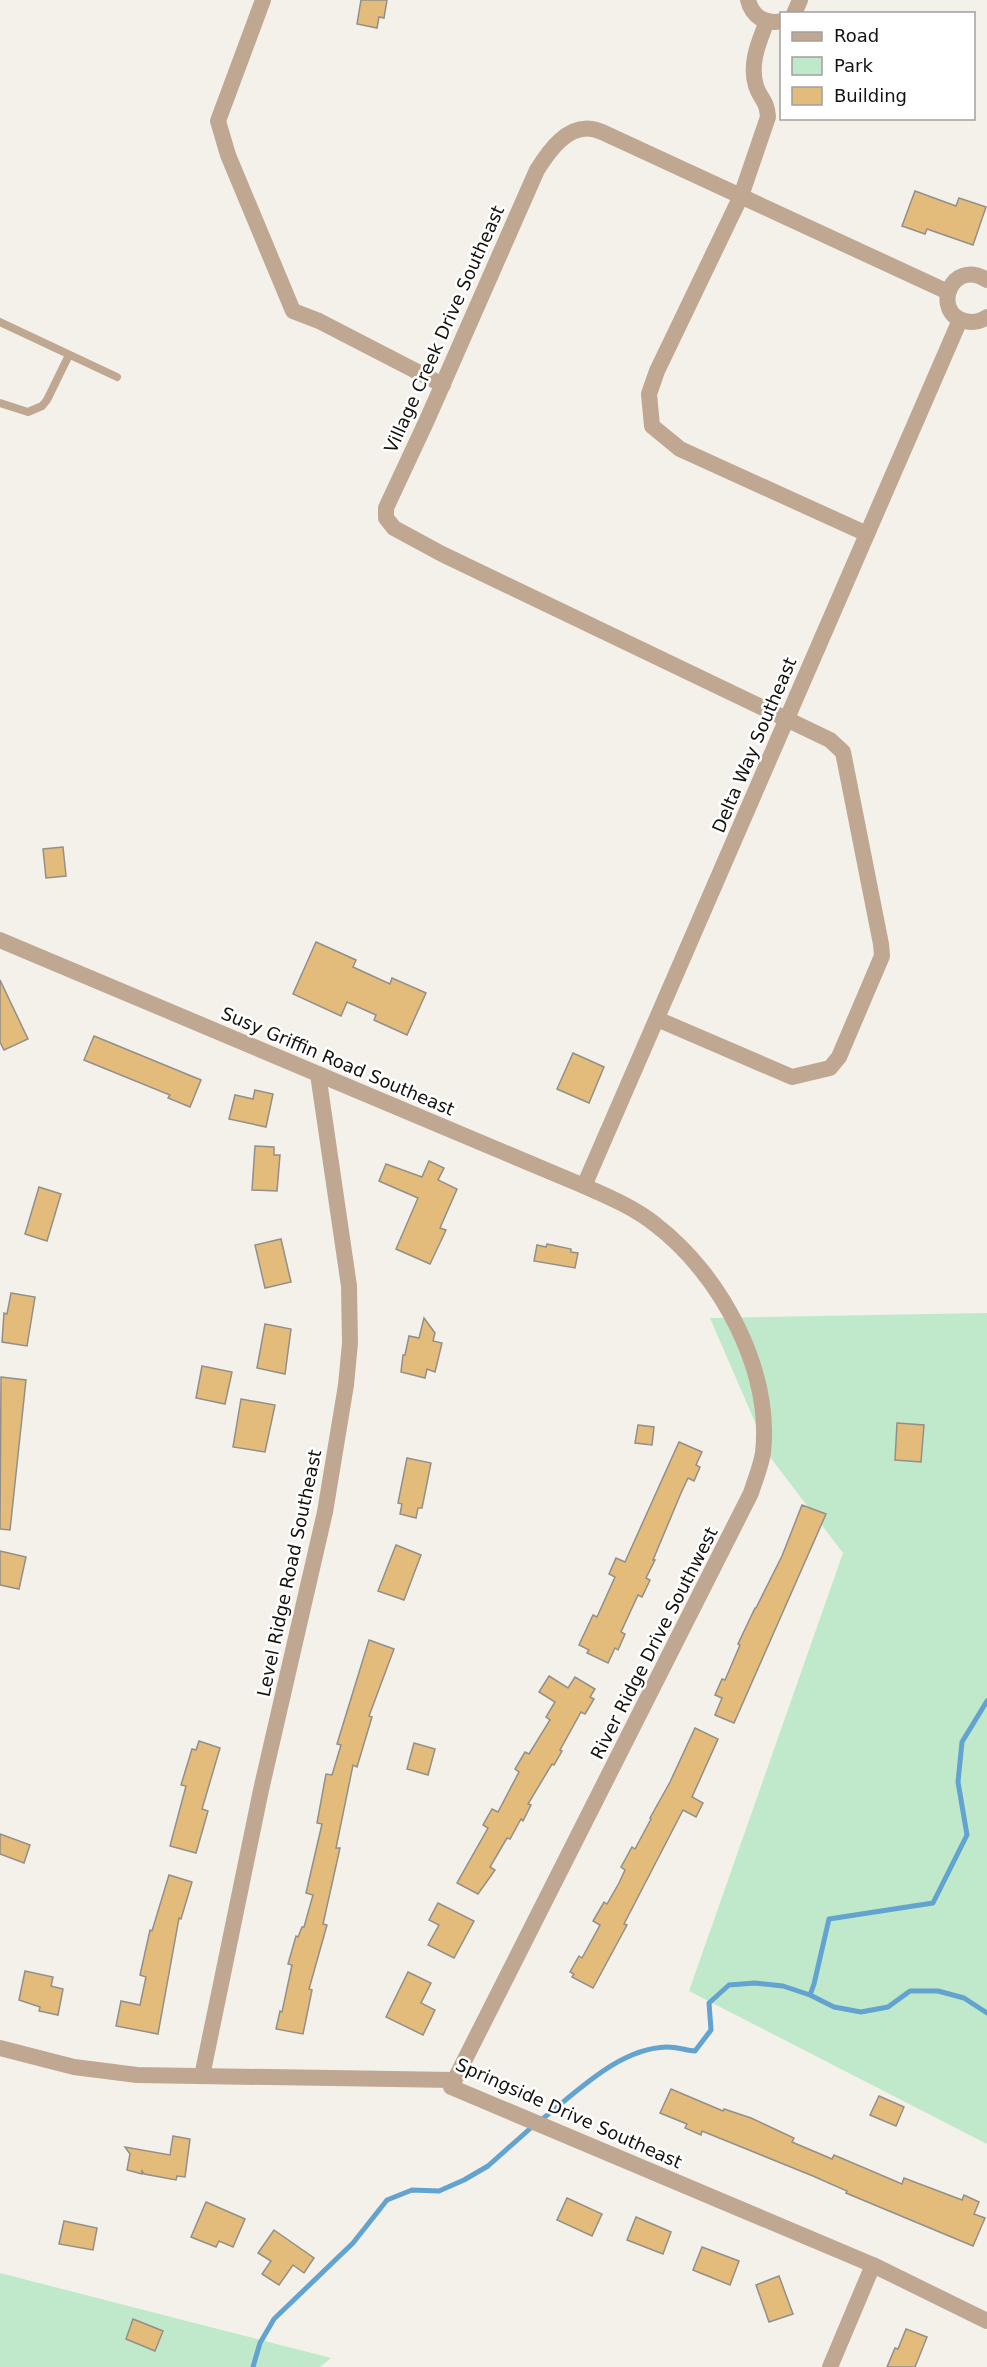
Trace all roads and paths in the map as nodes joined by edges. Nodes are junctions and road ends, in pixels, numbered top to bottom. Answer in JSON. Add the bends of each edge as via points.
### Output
{"nodes":[{"id":1,"x":263,"y":0,"type":"edge"},
{"id":2,"x":748,"y":0,"type":"edge"},
{"id":3,"x":774,"y":21,"type":"edge"},
{"id":4,"x":741,"y":196,"type":"junction"},
{"id":5,"x":987,"y":279,"type":"edge"},
{"id":6,"x":948,"y":292,"type":"junction"},
{"id":7,"x":987,"y":316,"type":"edge"},
{"id":8,"x":960,"y":320,"type":"junction"},
{"id":9,"x":0,"y":321,"type":"edge"},
{"id":10,"x":69,"y":355,"type":"junction"},
{"id":11,"x":117,"y":377,"type":"dead end"},
{"id":12,"x":442,"y":385,"type":"junction"},
{"id":13,"x":0,"y":403,"type":"edge"},
{"id":14,"x":867,"y":534,"type":"junction"},
{"id":15,"x":786,"y":720,"type":"junction"},
{"id":16,"x":0,"y":940,"type":"edge"},
{"id":17,"x":657,"y":1019,"type":"junction"},
{"id":18,"x":318,"y":1074,"type":"junction"},
{"id":19,"x":584,"y":1186,"type":"junction"},
{"id":20,"x":656,"y":1225,"type":"joint"},
{"id":21,"x":0,"y":2048,"type":"edge"},
{"id":22,"x":202,"y":2076,"type":"junction"},
{"id":23,"x":454,"y":2080,"type":"junction"},
{"id":24,"x":873,"y":2265,"type":"junction"},
{"id":25,"x":987,"y":2320,"type":"edge"},
{"id":26,"x":830,"y":2367,"type":"edge"}],
"edges":[{"from":1,"to":12,"type":"street","via":[[218,121],[228,155],[293,311]]},
{"from":2,"to":3,"type":"street","via":[[757,16]]},
{"from":3,"to":4,"type":"street","via":[[753,63],[756,87],[767,104],[768,117]]},
{"from":4,"to":6,"type":"street","name":"Village Creek Drive Southeast"},
{"from":4,"to":12,"type":"street","name":"Village Creek Drive Southeast","via":[[593,129],[570,134],[547,153],[537,170]]},
{"from":4,"to":14,"type":"street","via":[[657,371],[649,394],[652,426],[680,449]]},
{"from":5,"to":6,"type":"street","via":[[963,275]]},
{"from":6,"to":8,"type":"street","via":[[949,308]]},
{"from":7,"to":8,"type":"street","via":[[976,322]]},
{"from":8,"to":14,"type":"street","name":"Delta Way Southeast"},
{"from":9,"to":10,"type":"lane"},
{"from":10,"to":11,"type":"lane"},
{"from":10,"to":13,"type":"lane","via":[[42,406],[28,412]]},
{"from":12,"to":15,"type":"street","name":"Village Creek Drive Southeast","via":[[386,508],[386,518],[394,528]]},
{"from":14,"to":15,"type":"street","name":"Delta Way Southeast"},
{"from":15,"to":17,"type":"street","name":"Delta Way Southeast"},
{"from":15,"to":17,"type":"street","name":"Village Creek Drive Southeast","via":[[830,740],[843,752],[881,944],[882,956],[839,1057],[830,1068],[792,1077]]},
{"from":16,"to":18,"type":"street","name":"Susy Griffin Road Southeast"},
{"from":17,"to":19,"type":"street","name":"Delta Way Southeast"},
{"from":18,"to":19,"type":"street","name":"Susy Griffin Road Southeast"},
{"from":18,"to":22,"type":"street","name":"Level Ridge Road Southeast","via":[[349,1286],[346,1385],[326,1512],[261,1790]]},
{"from":19,"to":20,"type":"street","name":"Susy Griffin Road Southeast"},
{"from":20,"to":23,"type":"street","name":"River Ridge Drive Southwest","via":[[694,1260],[726,1305],[749,1353],[762,1405],[763,1454],[751,1493]]},
{"from":21,"to":22,"type":"street","name":"Springside Drive Southeast","via":[[74,2067],[137,2075]]},
{"from":22,"to":23,"type":"street","name":"Springside Drive Southeast"},
{"from":23,"to":24,"type":"street","name":"Springside Drive Southeast","via":[[451,2087]]},
{"from":24,"to":25,"type":"street","name":"Springside Drive Southeast"},
{"from":24,"to":26,"type":"street"}]}
